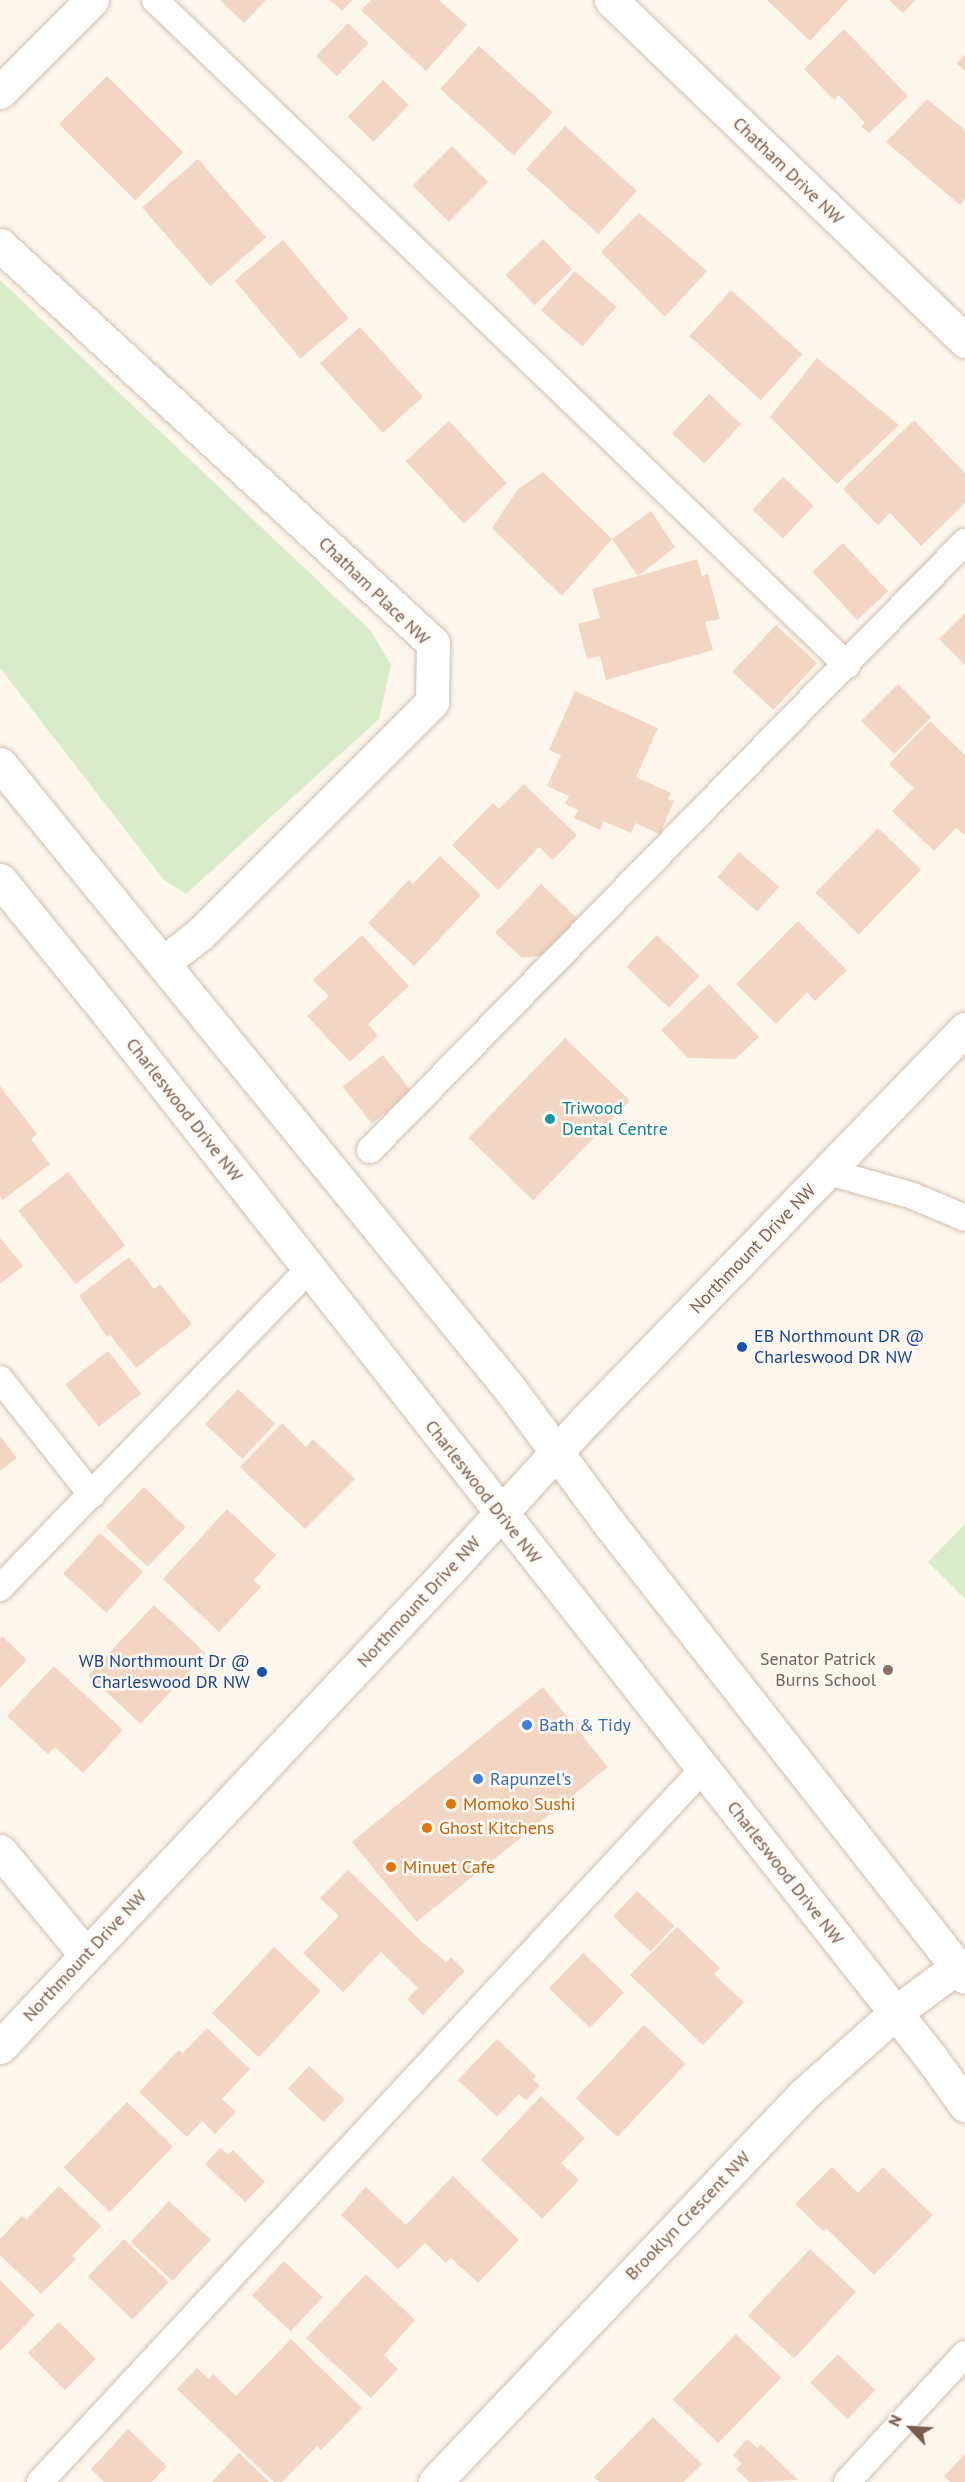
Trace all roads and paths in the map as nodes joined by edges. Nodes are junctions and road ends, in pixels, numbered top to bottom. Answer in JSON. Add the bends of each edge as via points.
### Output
{"nodes":[{"id":1,"x":92,"y":0,"type":"edge"},
{"id":2,"x":155,"y":0,"type":"edge"},
{"id":3,"x":611,"y":0,"type":"edge"},
{"id":4,"x":0,"y":92,"type":"edge"},
{"id":5,"x":0,"y":244,"type":"edge"},
{"id":6,"x":965,"y":341,"type":"edge"},
{"id":7,"x":965,"y":542,"type":"edge"},
{"id":8,"x":847,"y":665,"type":"junction"},
{"id":9,"x":0,"y":764,"type":"edge"},
{"id":10,"x":0,"y":880,"type":"edge"},
{"id":11,"x":163,"y":963,"type":"junction"},
{"id":12,"x":965,"y":1029,"type":"edge"},
{"id":13,"x":370,"y":1150,"type":"dead end"},
{"id":14,"x":829,"y":1172,"type":"junction"},
{"id":15,"x":965,"y":1218,"type":"edge"},
{"id":16,"x":309,"y":1269,"type":"junction"},
{"id":17,"x":0,"y":1379,"type":"edge"},
{"id":18,"x":556,"y":1454,"type":"junction"},
{"id":19,"x":92,"y":1495,"type":"junction"},
{"id":20,"x":502,"y":1513,"type":"junction"},
{"id":21,"x":0,"y":1588,"type":"edge"},
{"id":22,"x":703,"y":1769,"type":"junction"},
{"id":23,"x":0,"y":1851,"type":"edge"},
{"id":24,"x":86,"y":1954,"type":"junction"},
{"id":25,"x":961,"y":1972,"type":"edge"},
{"id":26,"x":896,"y":2012,"type":"junction"},
{"id":27,"x":0,"y":2047,"type":"edge"},
{"id":28,"x":965,"y":2105,"type":"edge"},
{"id":29,"x":965,"y":2354,"type":"edge"},
{"id":30,"x":40,"y":2482,"type":"edge"},
{"id":31,"x":435,"y":2482,"type":"edge"},
{"id":32,"x":847,"y":2482,"type":"edge"}],
"edges":[{"from":1,"to":4,"type":"street"},
{"from":2,"to":8,"type":"lane"},
{"from":3,"to":6,"type":"street","name":"Chatham Drive NW"},
{"from":5,"to":11,"type":"street","name":"Chatham Place NW","via":[[433,643],[432,702],[200,934]]},
{"from":7,"to":8,"type":"lane"},
{"from":8,"to":13,"type":"lane"},
{"from":9,"to":11,"type":"street"},
{"from":10,"to":16,"type":"street","name":"Charleswood Drive NW"},
{"from":11,"to":18,"type":"street","via":[[510,1389]]},
{"from":12,"to":14,"type":"street","name":"Northmount Drive NW"},
{"from":14,"to":15,"type":"lane","via":[[913,1196]]},
{"from":14,"to":18,"type":"street","name":"Northmount Drive NW"},
{"from":16,"to":19,"type":"lane"},
{"from":16,"to":20,"type":"street","name":"Charleswood Drive NW"},
{"from":17,"to":19,"type":"lane"},
{"from":18,"to":20,"type":"street","name":"Northmount Drive NW"},
{"from":18,"to":25,"type":"street"},
{"from":19,"to":21,"type":"lane"},
{"from":20,"to":22,"type":"street","name":"Charleswood Drive NW"},
{"from":20,"to":24,"type":"street","name":"Northmount Drive NW"},
{"from":22,"to":26,"type":"street","name":"Charleswood Drive NW"},
{"from":22,"to":30,"type":"lane"},
{"from":23,"to":24,"type":"street"},
{"from":24,"to":27,"type":"street","name":"Northmount Drive NW"},
{"from":25,"to":26,"type":"street","name":"Brooklyn Crescent NW"},
{"from":26,"to":28,"type":"street","name":"Charleswood Drive NW"},
{"from":26,"to":31,"type":"street","name":"Brooklyn Crescent NW","via":[[803,2095]]},
{"from":29,"to":32,"type":"lane"}]}
